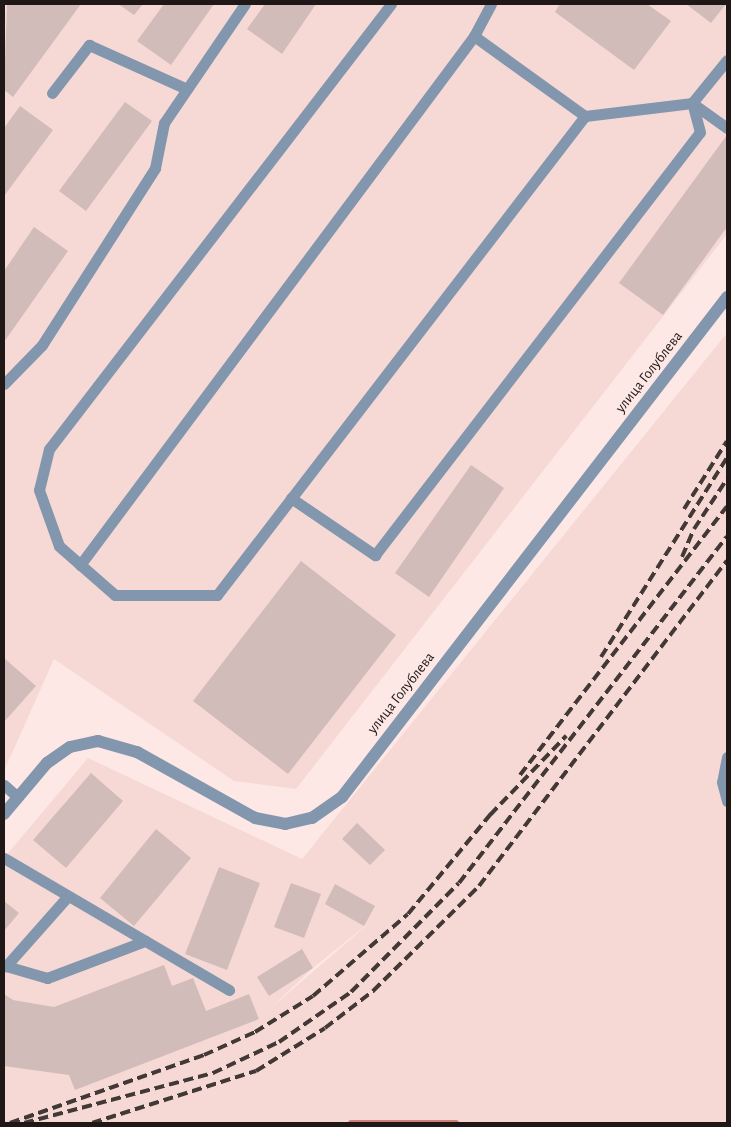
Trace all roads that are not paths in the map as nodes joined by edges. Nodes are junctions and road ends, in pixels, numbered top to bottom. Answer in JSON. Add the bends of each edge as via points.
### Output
{"nodes":[{"id":1,"x":245,"y":4,"type":"edge"},
{"id":2,"x":391,"y":4,"type":"edge"},
{"id":3,"x":491,"y":4,"type":"edge"},
{"id":4,"x":474,"y":36,"type":"junction"},
{"id":5,"x":727,"y":60,"type":"edge"},
{"id":6,"x":187,"y":89,"type":"junction"},
{"id":7,"x":52,"y":93,"type":"dead end"},
{"id":8,"x":692,"y":103,"type":"junction"},
{"id":9,"x":585,"y":116,"type":"junction"},
{"id":10,"x":727,"y":128,"type":"edge"},
{"id":11,"x":727,"y":297,"type":"edge"},
{"id":12,"x":4,"y":384,"type":"edge"},
{"id":13,"x":291,"y":498,"type":"junction"},
{"id":14,"x":80,"y":565,"type":"junction"},
{"id":15,"x":727,"y":757,"type":"edge"},
{"id":16,"x":4,"y":785,"type":"edge"},
{"id":17,"x":18,"y":797,"type":"junction"},
{"id":18,"x":727,"y":801,"type":"edge"},
{"id":19,"x":4,"y":814,"type":"edge"},
{"id":20,"x":4,"y":858,"type":"edge"},
{"id":21,"x":68,"y":896,"type":"junction"},
{"id":22,"x":145,"y":941,"type":"junction"},
{"id":23,"x":229,"y":990,"type":"dead end"}],
"edges":[{"from":1,"to":6,"type":"lane"},
{"from":2,"to":14,"type":"lane","via":[[49,449],[39,490],[59,546]]},
{"from":3,"to":4,"type":"lane"},
{"from":4,"to":9,"type":"lane"},
{"from":4,"to":14,"type":"lane"},
{"from":5,"to":8,"type":"lane"},
{"from":6,"to":7,"type":"lane","via":[[89,45]]},
{"from":6,"to":12,"type":"lane","via":[[164,123],[155,168],[42,345]]},
{"from":8,"to":9,"type":"lane"},
{"from":8,"to":10,"type":"lane"},
{"from":8,"to":13,"type":"lane","via":[[700,132],[374,555]]},
{"from":9,"to":13,"type":"lane"},
{"from":11,"to":17,"type":"street","name":"улица Голублева","via":[[342,796],[312,818],[285,824],[255,818],[137,752],[98,741],[70,747],[47,763]]},
{"from":13,"to":14,"type":"lane","via":[[217,595],[115,595]]},
{"from":15,"to":18,"type":"lane","via":[[722,782]]},
{"from":16,"to":17,"type":"lane"},
{"from":17,"to":19,"type":"street","name":"улица Голублева"},
{"from":20,"to":21,"type":"lane"},
{"from":21,"to":22,"type":"lane"},
{"from":21,"to":22,"type":"lane","via":[[6,966],[47,978]]},
{"from":22,"to":23,"type":"lane"}]}
